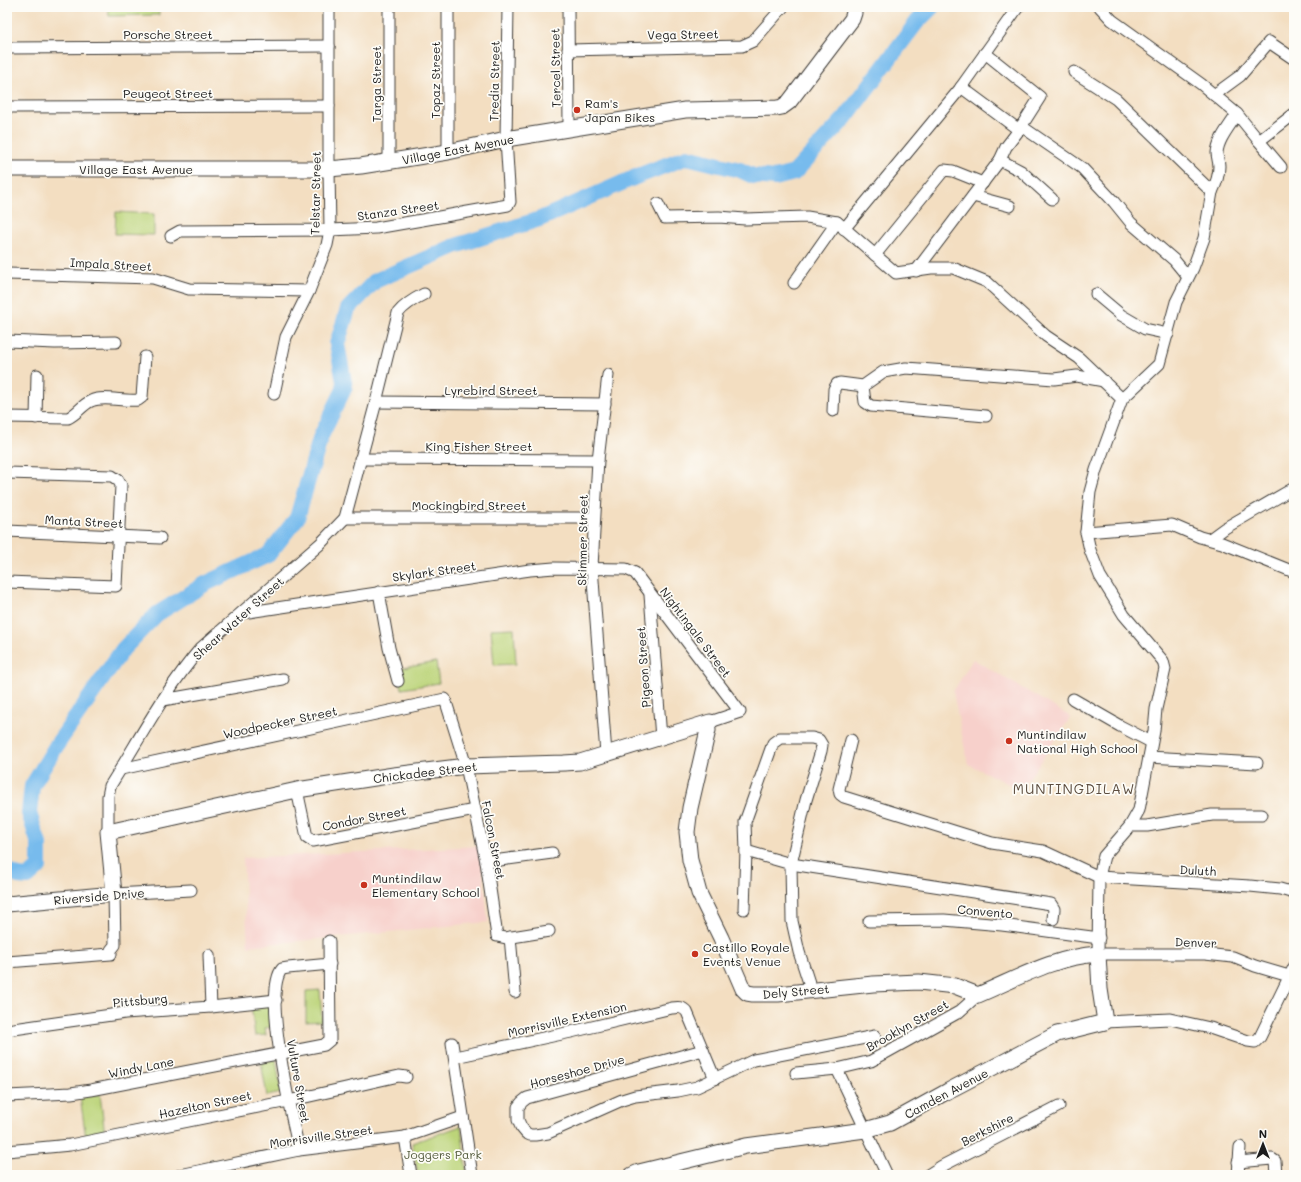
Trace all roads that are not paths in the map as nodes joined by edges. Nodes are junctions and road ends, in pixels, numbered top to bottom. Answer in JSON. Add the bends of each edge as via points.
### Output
{"nodes":[{"id":1,"x":328,"y":7,"type":"edge"},
{"id":2,"x":389,"y":7,"type":"edge"},
{"id":3,"x":448,"y":7,"type":"edge"},
{"id":4,"x":508,"y":7,"type":"edge"},
{"id":5,"x":568,"y":7,"type":"edge"},
{"id":6,"x":783,"y":7,"type":"edge"},
{"id":7,"x":853,"y":7,"type":"edge"},
{"id":8,"x":1018,"y":7,"type":"edge"},
{"id":9,"x":1100,"y":7,"type":"edge"},
{"id":10,"x":329,"y":46,"type":"junction"},
{"id":11,"x":7,"y":48,"type":"edge"},
{"id":12,"x":568,"y":50,"type":"junction"},
{"id":13,"x":985,"y":53,"type":"junction"},
{"id":14,"x":1294,"y":59,"type":"edge"},
{"id":15,"x":1074,"y":72,"type":"dead end"},
{"id":16,"x":961,"y":87,"type":"junction"},
{"id":17,"x":1214,"y":95,"type":"junction"},
{"id":18,"x":329,"y":106,"type":"junction"},
{"id":19,"x":7,"y":107,"type":"edge"},
{"id":20,"x":1237,"y":114,"type":"junction"},
{"id":21,"x":1294,"y":114,"type":"edge"},
{"id":22,"x":569,"y":128,"type":"junction"},
{"id":23,"x":1020,"y":128,"type":"junction"},
{"id":24,"x":506,"y":139,"type":"junction"},
{"id":25,"x":1259,"y":141,"type":"junction"},
{"id":26,"x":448,"y":152,"type":"junction"},
{"id":27,"x":1000,"y":160,"type":"junction"},
{"id":28,"x":390,"y":162,"type":"junction"},
{"id":29,"x":1281,"y":167,"type":"dead end"},
{"id":30,"x":7,"y":169,"type":"edge"},
{"id":31,"x":329,"y":169,"type":"junction"},
{"id":32,"x":983,"y":183,"type":"junction"},
{"id":33,"x":1212,"y":192,"type":"junction"},
{"id":34,"x":973,"y":196,"type":"junction"},
{"id":35,"x":1052,"y":199,"type":"dead end"},
{"id":36,"x":509,"y":204,"type":"joint"},
{"id":37,"x":658,"y":204,"type":"dead end"},
{"id":38,"x":1010,"y":206,"type":"dead end"},
{"id":39,"x":840,"y":225,"type":"junction"},
{"id":40,"x":330,"y":230,"type":"junction"},
{"id":41,"x":171,"y":236,"type":"dead end"},
{"id":42,"x":875,"y":255,"type":"junction"},
{"id":43,"x":916,"y":270,"type":"junction"},
{"id":44,"x":7,"y":274,"type":"edge"},
{"id":45,"x":1188,"y":277,"type":"junction"},
{"id":46,"x":794,"y":283,"type":"dead end"},
{"id":47,"x":309,"y":291,"type":"junction"},
{"id":48,"x":424,"y":294,"type":"dead end"},
{"id":49,"x":1096,"y":294,"type":"dead end"},
{"id":50,"x":1168,"y":334,"type":"junction"},
{"id":51,"x":7,"y":342,"type":"edge"},
{"id":52,"x":116,"y":342,"type":"dead end"},
{"id":53,"x":145,"y":356,"type":"dead end"},
{"id":54,"x":37,"y":375,"type":"dead end"},
{"id":55,"x":608,"y":375,"type":"dead end"},
{"id":56,"x":1104,"y":381,"type":"junction"},
{"id":57,"x":863,"y":386,"type":"junction"},
{"id":58,"x":274,"y":394,"type":"dead end"},
{"id":59,"x":1122,"y":399,"type":"junction"},
{"id":60,"x":376,"y":402,"type":"junction"},
{"id":61,"x":605,"y":404,"type":"junction"},
{"id":62,"x":833,"y":411,"type":"dead end"},
{"id":63,"x":986,"y":416,"type":"dead end"},
{"id":64,"x":7,"y":417,"type":"edge"},
{"id":65,"x":36,"y":418,"type":"junction"},
{"id":66,"x":360,"y":459,"type":"junction"},
{"id":67,"x":598,"y":460,"type":"junction"},
{"id":68,"x":7,"y":473,"type":"edge"},
{"id":69,"x":1294,"y":488,"type":"edge"},
{"id":70,"x":344,"y":518,"type":"junction"},
{"id":71,"x":594,"y":518,"type":"junction"},
{"id":72,"x":7,"y":531,"type":"edge"},
{"id":73,"x":1086,"y":532,"type":"junction"},
{"id":74,"x":118,"y":536,"type":"junction"},
{"id":75,"x":160,"y":538,"type":"dead end"},
{"id":76,"x":1210,"y":539,"type":"junction"},
{"id":77,"x":592,"y":567,"type":"junction"},
{"id":78,"x":630,"y":570,"type":"joint"},
{"id":79,"x":1294,"y":572,"type":"edge"},
{"id":80,"x":7,"y":582,"type":"edge"},
{"id":81,"x":380,"y":592,"type":"junction"},
{"id":82,"x":650,"y":594,"type":"junction"},
{"id":83,"x":242,"y":614,"type":"junction"},
{"id":84,"x":283,"y":679,"type":"dead end"},
{"id":85,"x":398,"y":681,"type":"dead end"},
{"id":86,"x":445,"y":699,"type":"joint"},
{"id":87,"x":1073,"y":699,"type":"dead end"},
{"id":88,"x":163,"y":700,"type":"junction"},
{"id":89,"x":740,"y":712,"type":"joint"},
{"id":90,"x":709,"y":726,"type":"junction"},
{"id":91,"x":661,"y":738,"type":"junction"},
{"id":92,"x":851,"y":740,"type":"dead end"},
{"id":93,"x":1151,"y":742,"type":"junction"},
{"id":94,"x":606,"y":754,"type":"junction"},
{"id":95,"x":1149,"y":757,"type":"junction"},
{"id":96,"x":1257,"y":763,"type":"dead end"},
{"id":97,"x":466,"y":766,"type":"junction"},
{"id":98,"x":121,"y":769,"type":"junction"},
{"id":99,"x":297,"y":790,"type":"junction"},
{"id":100,"x":475,"y":810,"type":"junction"},
{"id":101,"x":1262,"y":815,"type":"dead end"},
{"id":102,"x":1130,"y":826,"type":"junction"},
{"id":103,"x":108,"y":832,"type":"junction"},
{"id":104,"x":746,"y":851,"type":"junction"},
{"id":105,"x":552,"y":853,"type":"dead end"},
{"id":106,"x":486,"y":862,"type":"junction"},
{"id":107,"x":791,"y":864,"type":"junction"},
{"id":108,"x":1099,"y":877,"type":"junction"},
{"id":109,"x":190,"y":890,"type":"dead end"},
{"id":110,"x":1294,"y":893,"type":"edge"},
{"id":111,"x":114,"y":894,"type":"junction"},
{"id":112,"x":7,"y":904,"type":"edge"},
{"id":113,"x":744,"y":909,"type":"dead end"},
{"id":114,"x":1053,"y":920,"type":"dead end"},
{"id":115,"x":869,"y":921,"type":"dead end"},
{"id":116,"x":549,"y":931,"type":"dead end"},
{"id":117,"x":510,"y":938,"type":"junction"},
{"id":118,"x":1098,"y":938,"type":"junction"},
{"id":119,"x":329,"y":942,"type":"dead end"},
{"id":120,"x":1098,"y":954,"type":"junction"},
{"id":121,"x":210,"y":955,"type":"dead end"},
{"id":122,"x":7,"y":962,"type":"edge"},
{"id":123,"x":330,"y":964,"type":"junction"},
{"id":124,"x":1292,"y":972,"type":"edge"},
{"id":125,"x":811,"y":989,"type":"junction"},
{"id":126,"x":515,"y":992,"type":"dead end"},
{"id":127,"x":978,"y":995,"type":"junction"},
{"id":128,"x":276,"y":1000,"type":"junction"},
{"id":129,"x":211,"y":1007,"type":"junction"},
{"id":130,"x":1105,"y":1022,"type":"junction"},
{"id":131,"x":7,"y":1030,"type":"edge"},
{"id":132,"x":875,"y":1036,"type":"dead end"},
{"id":133,"x":452,"y":1043,"type":"dead end"},
{"id":134,"x":703,"y":1050,"type":"junction"},
{"id":135,"x":279,"y":1054,"type":"junction"},
{"id":136,"x":454,"y":1057,"type":"junction"},
{"id":137,"x":837,"y":1069,"type":"junction"},
{"id":138,"x":796,"y":1074,"type":"dead end"},
{"id":139,"x":406,"y":1077,"type":"dead end"},
{"id":140,"x":714,"y":1079,"type":"junction"},
{"id":141,"x":7,"y":1096,"type":"edge"},
{"id":142,"x":288,"y":1101,"type":"junction"},
{"id":143,"x":1059,"y":1106,"type":"dead end"},
{"id":144,"x":463,"y":1117,"type":"junction"},
{"id":145,"x":865,"y":1130,"type":"junction"},
{"id":146,"x":405,"y":1137,"type":"junction"},
{"id":147,"x":1240,"y":1147,"type":"dead end"},
{"id":148,"x":299,"y":1150,"type":"junction"},
{"id":149,"x":7,"y":1151,"type":"edge"},
{"id":150,"x":1238,"y":1162,"type":"junction"},
{"id":151,"x":637,"y":1174,"type":"edge"},
{"id":152,"x":180,"y":1175,"type":"edge"},
{"id":153,"x":412,"y":1175,"type":"edge"},
{"id":154,"x":472,"y":1175,"type":"edge"},
{"id":155,"x":887,"y":1175,"type":"edge"},
{"id":156,"x":928,"y":1175,"type":"edge"},
{"id":157,"x":1238,"y":1175,"type":"edge"},
{"id":158,"x":1276,"y":1175,"type":"edge"}],
"edges":[{"from":1,"to":10,"type":"street","name":"Telstar Street"},
{"from":2,"to":28,"type":"street","name":"Targa Street"},
{"from":3,"to":26,"type":"street","name":"Topaz Street"},
{"from":4,"to":24,"type":"street","name":"Tredia Street"},
{"from":5,"to":12,"type":"street","name":"Tercel Street"},
{"from":6,"to":12,"type":"street","name":"Vega Street","via":[[753,41],[742,46]]},
{"from":7,"to":22,"type":"street","name":"Village East Avenue","via":[[852,20],[789,102],[782,107],[684,110]]},
{"from":8,"to":13,"type":"street"},
{"from":9,"to":17,"type":"street","via":[[1112,20]]},
{"from":10,"to":11,"type":"street","name":"Porsche Street"},
{"from":10,"to":18,"type":"street","name":"Telstar Street"},
{"from":12,"to":22,"type":"street","name":"Tercel Street"},
{"from":13,"to":16,"type":"street"},
{"from":13,"to":23,"type":"street","via":[[1040,98]]},
{"from":14,"to":17,"type":"street","via":[[1269,42],[1240,76]]},
{"from":15,"to":33,"type":"street","via":[[1116,99]]},
{"from":16,"to":23,"type":"street"},
{"from":16,"to":39,"type":"street"},
{"from":17,"to":20,"type":"street"},
{"from":18,"to":19,"type":"street","name":"Peugeot Street"},
{"from":18,"to":31,"type":"street","name":"Telstar Street"},
{"from":20,"to":25,"type":"street"},
{"from":20,"to":33,"type":"street","via":[[1220,144],[1217,154],[1218,176]]},
{"from":21,"to":25,"type":"street"},
{"from":22,"to":24,"type":"street","name":"Village East Avenue"},
{"from":23,"to":27,"type":"street"},
{"from":23,"to":45,"type":"street","via":[[1082,168],[1131,223],[1174,260]]},
{"from":24,"to":26,"type":"street","name":"Village East Avenue"},
{"from":24,"to":36,"type":"street","name":"Tredia Street"},
{"from":25,"to":29,"type":"street"},
{"from":26,"to":28,"type":"street","name":"Village East Avenue"},
{"from":27,"to":32,"type":"street"},
{"from":27,"to":35,"type":"street","via":[[1021,171]]},
{"from":28,"to":31,"type":"street","name":"Village East Avenue"},
{"from":30,"to":31,"type":"street","name":"Village East Avenue"},
{"from":31,"to":40,"type":"street","name":"Telstar Street"},
{"from":32,"to":34,"type":"street"},
{"from":32,"to":42,"type":"street","via":[[944,170]]},
{"from":33,"to":45,"type":"street","via":[[1204,238]]},
{"from":34,"to":38,"type":"street"},
{"from":34,"to":43,"type":"street"},
{"from":36,"to":40,"type":"street","name":"Stanza Street","via":[[376,228]]},
{"from":37,"to":39,"type":"street","via":[[665,218],[807,217]]},
{"from":39,"to":42,"type":"street"},
{"from":39,"to":46,"type":"street"},
{"from":40,"to":41,"type":"street","name":"Stanza Street","via":[[180,230]]},
{"from":40,"to":47,"type":"street","name":"Telstar Street","via":[[327,245]]},
{"from":42,"to":43,"type":"street","via":[[896,273]]},
{"from":43,"to":56,"type":"street","via":[[953,268],[986,282],[1046,336],[1079,358]]},
{"from":44,"to":47,"type":"street","name":"Impala Street","via":[[153,278],[190,289]]},
{"from":45,"to":50,"type":"street","via":[[1176,302]]},
{"from":47,"to":58,"type":"street","name":"Telstar Street","via":[[286,337]]},
{"from":48,"to":60,"type":"street","name":"Shear Water Street","via":[[398,313]]},
{"from":49,"to":50,"type":"street","via":[[1121,315],[1145,329]]},
{"from":50,"to":59,"type":"street","via":[[1159,364]]},
{"from":51,"to":52,"type":"street"},
{"from":53,"to":65,"type":"street","via":[[141,399],[98,399],[90,401],[68,418]]},
{"from":54,"to":65,"type":"street"},
{"from":55,"to":61,"type":"street","name":"Skimmer Street"},
{"from":56,"to":57,"type":"street","via":[[1077,376],[1054,379],[906,368],[884,372]]},
{"from":56,"to":59,"type":"street"},
{"from":57,"to":62,"type":"street","via":[[837,384],[834,389]]},
{"from":57,"to":63,"type":"street","via":[[865,402],[871,406]]},
{"from":59,"to":73,"type":"street","via":[[1090,492]]},
{"from":60,"to":61,"type":"street","name":"Lyrebird Street"},
{"from":60,"to":66,"type":"street","name":"Shear Water Street"},
{"from":61,"to":67,"type":"street","name":"Skimmer Street"},
{"from":64,"to":65,"type":"street"},
{"from":66,"to":67,"type":"street","name":"King Fisher Street"},
{"from":66,"to":70,"type":"street","name":"Shear Water Street"},
{"from":67,"to":71,"type":"street","name":"Skimmer Street"},
{"from":68,"to":74,"type":"street","via":[[114,472],[120,485]]},
{"from":69,"to":76,"type":"street"},
{"from":70,"to":71,"type":"street","name":"Mockingbird Street"},
{"from":70,"to":83,"type":"street","name":"Shear Water Street","via":[[320,544]]},
{"from":71,"to":77,"type":"street","name":"Skimmer Street"},
{"from":72,"to":74,"type":"street","name":"Manta Street"},
{"from":73,"to":76,"type":"street","via":[[1172,525]]},
{"from":73,"to":93,"type":"street","via":[[1100,576],[1124,615],[1165,665]]},
{"from":74,"to":75,"type":"street","name":"Manta Street"},
{"from":74,"to":80,"type":"street","via":[[116,586]]},
{"from":76,"to":79,"type":"street"},
{"from":77,"to":78,"type":"street","name":"Skylark Street"},
{"from":77,"to":81,"type":"street","name":"Skylark Street","via":[[530,570]]},
{"from":77,"to":94,"type":"street","name":"Skimmer Street"},
{"from":78,"to":82,"type":"street","name":"Nightingale Street"},
{"from":81,"to":83,"type":"street","name":"Skylark Street"},
{"from":81,"to":85,"type":"street","via":[[389,648]]},
{"from":82,"to":89,"type":"street","name":"Nightingale Street"},
{"from":82,"to":91,"type":"street","name":"Pigeon Street"},
{"from":83,"to":88,"type":"street","name":"Shear Water Street","via":[[200,649]]},
{"from":84,"to":88,"type":"street"},
{"from":86,"to":97,"type":"street","name":"Falcon Street"},
{"from":86,"to":98,"type":"street","name":"Woodpecker Street"},
{"from":87,"to":93,"type":"street"},
{"from":88,"to":98,"type":"street","name":"Shear Water Street"},
{"from":89,"to":90,"type":"street","name":"Chickadee Street"},
{"from":90,"to":91,"type":"street","name":"Chickadee Street"},
{"from":90,"to":125,"type":"street","name":"Dely Street","via":[[695,780],[687,832],[690,860],[699,893],[744,991],[753,994],[778,994]]},
{"from":91,"to":94,"type":"street","name":"Chickadee Street"},
{"from":92,"to":108,"type":"street","via":[[839,788],[840,794],[844,797],[992,843],[1043,852]]},
{"from":93,"to":95,"type":"street"},
{"from":94,"to":97,"type":"street","name":"Chickadee Street","via":[[580,762]]},
{"from":95,"to":96,"type":"street"},
{"from":95,"to":102,"type":"street","via":[[1139,810]]},
{"from":97,"to":99,"type":"street","name":"Chickadee Street"},
{"from":97,"to":100,"type":"street","name":"Falcon Street"},
{"from":98,"to":103,"type":"street","name":"Shear Water Street","via":[[110,786]]},
{"from":99,"to":100,"type":"street","name":"Condor Street","via":[[307,837],[313,841]]},
{"from":99,"to":103,"type":"street","name":"Chickadee Street"},
{"from":100,"to":106,"type":"street","name":"Falcon Street"},
{"from":101,"to":102,"type":"street","via":[[1212,815],[1153,825]]},
{"from":102,"to":108,"type":"street","via":[[1104,856]]},
{"from":103,"to":111,"type":"street","name":"Shear Water Street"},
{"from":104,"to":107,"type":"street"},
{"from":104,"to":107,"type":"street","via":[[745,822],[773,743],[780,738],[819,740],[822,745],[821,751]]},
{"from":104,"to":113,"type":"street"},
{"from":105,"to":106,"type":"street"},
{"from":106,"to":117,"type":"street","name":"Falcon Street","via":[[496,933],[500,937]]},
{"from":107,"to":114,"type":"street","via":[[1051,904],[1054,909]]},
{"from":107,"to":125,"type":"street","via":[[792,920]]},
{"from":108,"to":110,"type":"street","name":"Duluth","via":[[1250,886]]},
{"from":108,"to":118,"type":"street"},
{"from":109,"to":111,"type":"street","name":"Riverside Drive"},
{"from":111,"to":112,"type":"street","name":"Riverside Drive"},
{"from":111,"to":122,"type":"street","name":"Shear Water Street","via":[[115,945],[111,954]]},
{"from":115,"to":118,"type":"street","name":"Convento","via":[[944,920],[1002,924]]},
{"from":116,"to":117,"type":"street"},
{"from":117,"to":126,"type":"street"},
{"from":118,"to":120,"type":"street"},
{"from":119,"to":123,"type":"street"},
{"from":120,"to":124,"type":"street","name":"Denver","via":[[1205,954],[1233,957],[1255,966]]},
{"from":120,"to":127,"type":"street","via":[[1080,955],[1035,969]]},
{"from":120,"to":130,"type":"street"},
{"from":121,"to":129,"type":"street"},
{"from":123,"to":128,"type":"street","name":"Vulture Street","via":[[282,969],[277,977]]},
{"from":123,"to":135,"type":"street","name":"Windy Lane","via":[[330,1040],[324,1045]]},
{"from":124,"to":130,"type":"street","name":"Camden Avenue","via":[[1260,1037],[1255,1042],[1170,1019]]},
{"from":125,"to":127,"type":"street","name":"Dely Street","via":[[919,982],[956,986]]},
{"from":127,"to":137,"type":"street","name":"Brooklyn Street","via":[[959,1012],[887,1053]]},
{"from":128,"to":129,"type":"street","name":"Pittsburg"},
{"from":128,"to":135,"type":"street","name":"Vulture Street"},
{"from":129,"to":131,"type":"street","name":"Pittsburg","via":[[125,1013]]},
{"from":130,"to":145,"type":"street","name":"Camden Avenue","via":[[1057,1034],[890,1123]]},
{"from":132,"to":140,"type":"street","name":"Horseshoe Drive","via":[[754,1060]]},
{"from":133,"to":136,"type":"street"},
{"from":134,"to":136,"type":"street","name":"Morrisville Extension","via":[[687,1012],[684,1008],[672,1008]]},
{"from":134,"to":140,"type":"street"},
{"from":134,"to":140,"type":"street","name":"Horseshoe Drive","via":[[527,1098],[518,1107],[518,1120],[526,1133],[548,1133],[622,1100],[685,1090]]},
{"from":135,"to":141,"type":"street","name":"Windy Lane","via":[[90,1090]]},
{"from":135,"to":142,"type":"street","name":"Vulture Street"},
{"from":136,"to":144,"type":"street"},
{"from":137,"to":138,"type":"street","name":"Brooklyn Street"},
{"from":137,"to":145,"type":"street"},
{"from":139,"to":142,"type":"street","name":"Hazelton Street","via":[[399,1076]]},
{"from":142,"to":148,"type":"street","name":"Vulture Street"},
{"from":142,"to":149,"type":"street","name":"Hazelton Street","via":[[70,1145]]},
{"from":143,"to":156,"type":"street","name":"Berkshire"},
{"from":144,"to":146,"type":"street","name":"Morrisville Street"},
{"from":144,"to":154,"type":"street"},
{"from":145,"to":151,"type":"street","name":"Camden Avenue","via":[[746,1146]]},
{"from":145,"to":155,"type":"street"},
{"from":146,"to":148,"type":"street","name":"Morrisville Street"},
{"from":146,"to":153,"type":"street"},
{"from":147,"to":150,"type":"street"},
{"from":148,"to":152,"type":"street","name":"Morrisville Street"},
{"from":150,"to":157,"type":"street"},
{"from":150,"to":158,"type":"street","via":[[1272,1159],[1275,1161]]}]}
